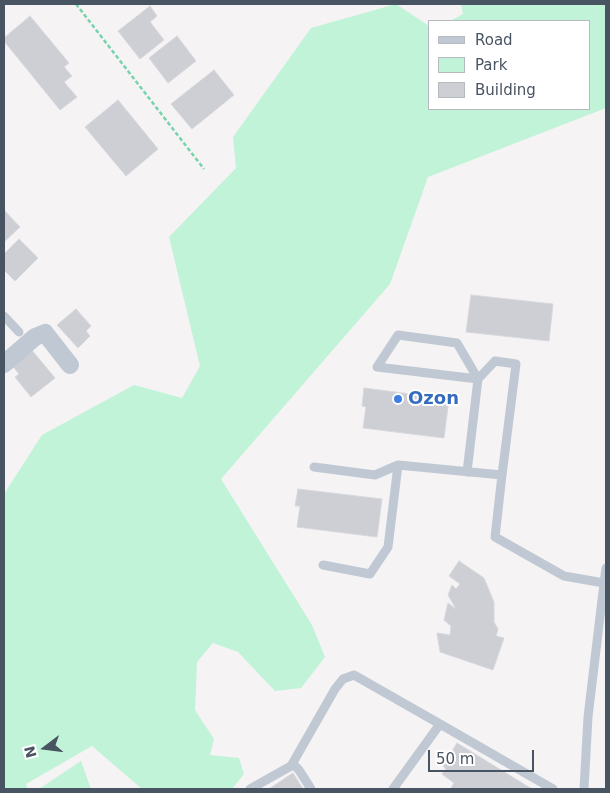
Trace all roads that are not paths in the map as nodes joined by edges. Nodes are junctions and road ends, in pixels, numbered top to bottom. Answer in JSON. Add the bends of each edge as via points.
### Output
{"nodes":[{"id":1,"x":4,"y":316,"type":"edge"},
{"id":2,"x":19,"y":332,"type":"dead end"},
{"id":3,"x":4,"y":364,"type":"edge"},
{"id":4,"x":70,"y":365,"type":"dead end"},
{"id":5,"x":478,"y":378,"type":"junction"},
{"id":6,"x":398,"y":465,"type":"junction"},
{"id":7,"x":314,"y":467,"type":"dead end"},
{"id":8,"x":467,"y":472,"type":"junction"},
{"id":9,"x":502,"y":476,"type":"junction"},
{"id":10,"x":323,"y":565,"type":"dead end"},
{"id":11,"x":606,"y":568,"type":"edge"},
{"id":12,"x":604,"y":583,"type":"junction"},
{"id":13,"x":440,"y":724,"type":"junction"},
{"id":14,"x":291,"y":766,"type":"junction"},
{"id":15,"x":250,"y":789,"type":"edge"},
{"id":16,"x":311,"y":789,"type":"edge"},
{"id":17,"x":393,"y":789,"type":"edge"},
{"id":18,"x":553,"y":789,"type":"edge"},
{"id":19,"x":584,"y":789,"type":"edge"}],
"edges":[{"from":1,"to":2,"type":"lane"},
{"from":3,"to":4,"type":"street","via":[[35,337],[45,333]]},
{"from":5,"to":5,"type":"lane","via":[[386,368],[377,367],[398,335],[457,343]]},
{"from":5,"to":8,"type":"lane"},
{"from":5,"to":9,"type":"lane","via":[[495,361],[516,364]]},
{"from":6,"to":7,"type":"lane","via":[[375,475]]},
{"from":6,"to":8,"type":"lane"},
{"from":6,"to":10,"type":"lane","via":[[388,548],[370,574]]},
{"from":8,"to":9,"type":"lane"},
{"from":9,"to":12,"type":"lane","via":[[495,537],[564,576]]},
{"from":11,"to":12,"type":"lane"},
{"from":12,"to":19,"type":"lane","via":[[588,717]]},
{"from":13,"to":14,"type":"lane","via":[[354,675],[343,678]]},
{"from":13,"to":17,"type":"lane"},
{"from":13,"to":18,"type":"lane"},
{"from":14,"to":15,"type":"lane"},
{"from":14,"to":16,"type":"lane","via":[[299,770]]}]}
